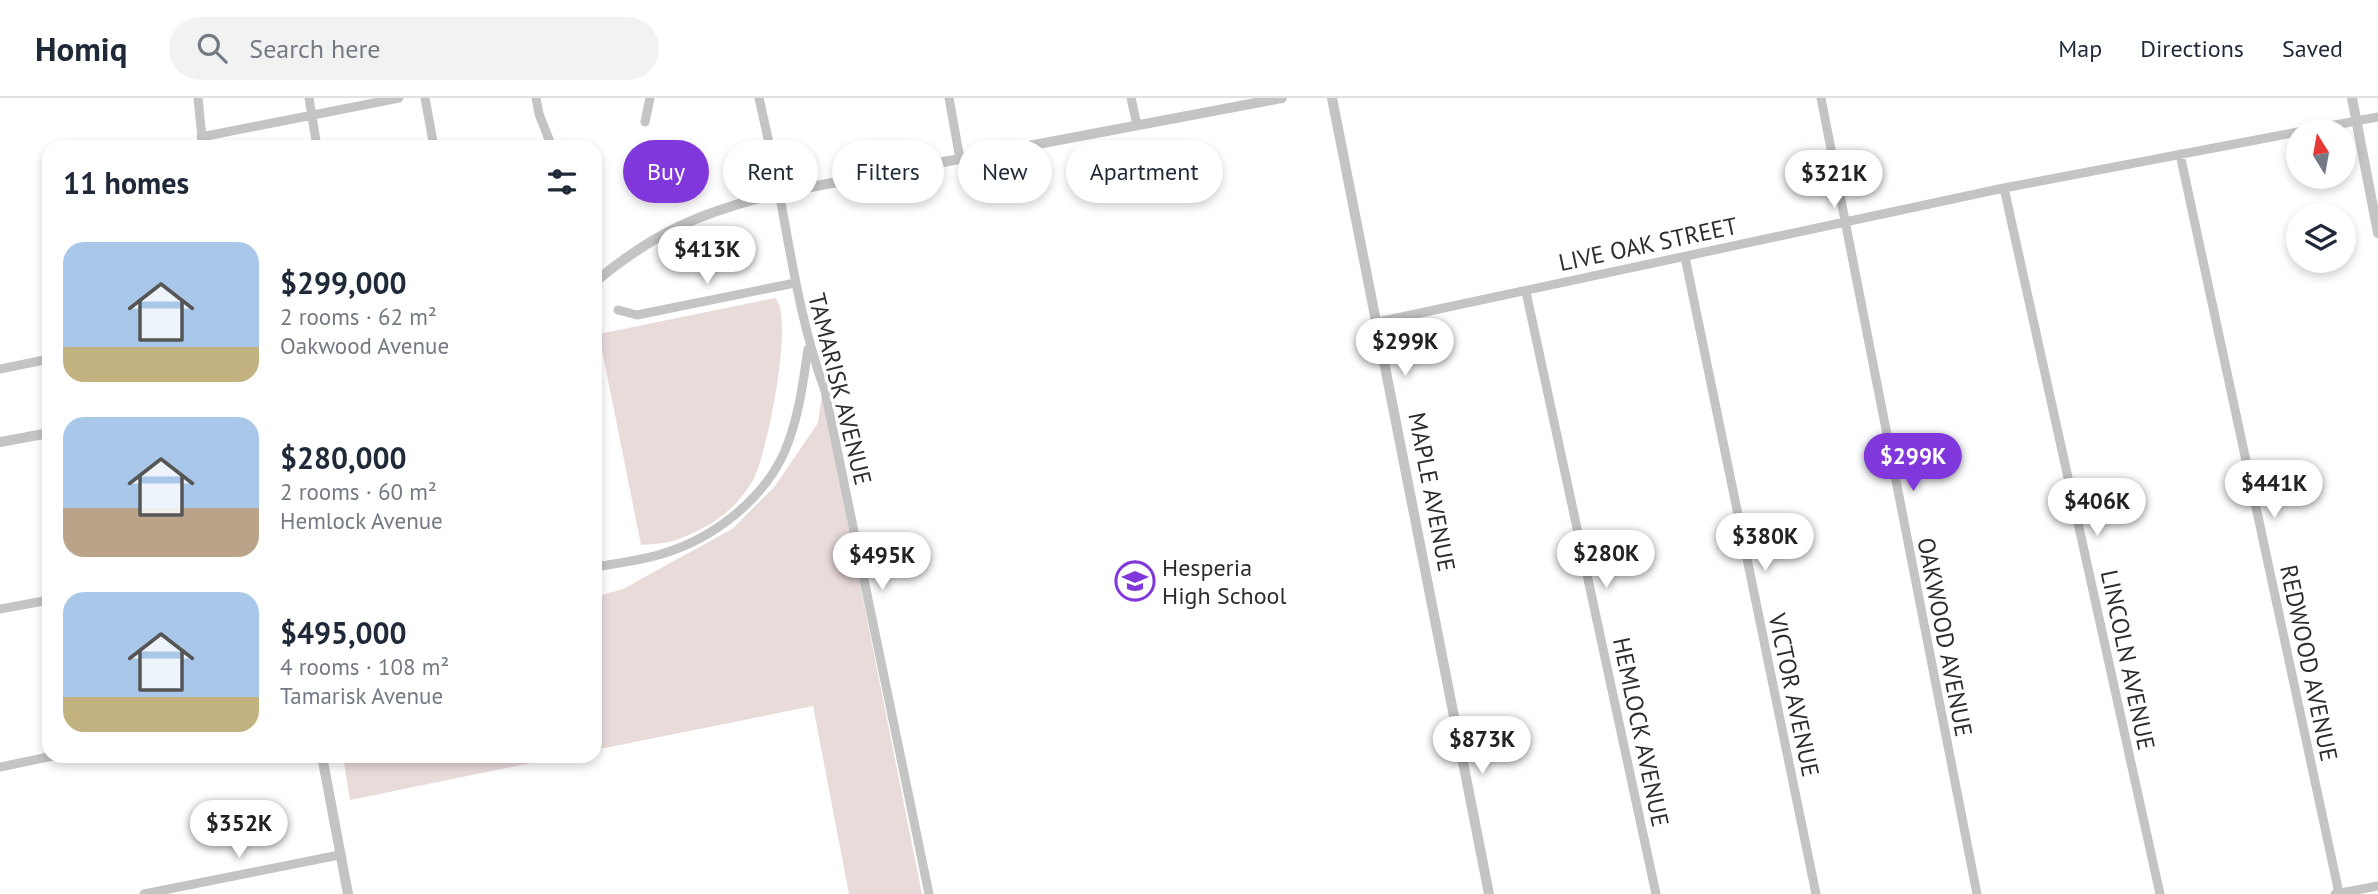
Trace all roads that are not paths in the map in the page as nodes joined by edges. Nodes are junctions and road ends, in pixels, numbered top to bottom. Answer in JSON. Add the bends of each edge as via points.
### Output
{"nodes":[{"id":1,"x":198,"y":98,"type":"edge"},
{"id":2,"x":309,"y":98,"type":"edge"},
{"id":3,"x":399,"y":98,"type":"edge"},
{"id":4,"x":425,"y":98,"type":"edge"},
{"id":5,"x":536,"y":98,"type":"edge"},
{"id":6,"x":650,"y":98,"type":"edge"},
{"id":7,"x":759,"y":98,"type":"edge"},
{"id":8,"x":949,"y":98,"type":"edge"},
{"id":9,"x":1131,"y":98,"type":"edge"},
{"id":10,"x":1282,"y":98,"type":"edge"},
{"id":11,"x":1332,"y":98,"type":"edge"},
{"id":12,"x":1821,"y":98,"type":"edge"},
{"id":13,"x":2352,"y":98,"type":"edge"},
{"id":14,"x":311,"y":115,"type":"junction"},
{"id":15,"x":2378,"y":117,"type":"edge"},
{"id":16,"x":2356,"y":119,"type":"edge"},
{"id":17,"x":2356,"y":121,"type":"joint"},
{"id":18,"x":645,"y":122,"type":"dead end"},
{"id":19,"x":1137,"y":125,"type":"junction"},
{"id":20,"x":2286,"y":134,"type":"edge"},
{"id":21,"x":201,"y":137,"type":"junction"},
{"id":22,"x":202,"y":140,"type":"edge"},
{"id":23,"x":316,"y":140,"type":"edge"},
{"id":24,"x":433,"y":140,"type":"edge"},
{"id":25,"x":549,"y":140,"type":"edge"},
{"id":26,"x":768,"y":140,"type":"edge"},
{"id":27,"x":1052,"y":141,"type":"edge"},
{"id":28,"x":958,"y":148,"type":"edge"},
{"id":29,"x":2180,"y":154,"type":"junction"},
{"id":30,"x":958,"y":159,"type":"edge"},
{"id":31,"x":818,"y":186,"type":"edge"},
{"id":32,"x":2004,"y":188,"type":"junction"},
{"id":33,"x":743,"y":203,"type":"edge"},
{"id":34,"x":781,"y":203,"type":"edge"},
{"id":35,"x":1845,"y":223,"type":"junction"},
{"id":36,"x":2378,"y":233,"type":"edge"},
{"id":37,"x":1685,"y":257,"type":"junction"},
{"id":38,"x":602,"y":276,"type":"edge"},
{"id":39,"x":794,"y":283,"type":"junction"},
{"id":40,"x":1526,"y":292,"type":"junction"},
{"id":41,"x":618,"y":310,"type":"dead end"},
{"id":42,"x":1378,"y":322,"type":"junction"},
{"id":43,"x":809,"y":346,"type":"junction"},
{"id":44,"x":42,"y":360,"type":"edge"},
{"id":45,"x":0,"y":369,"type":"edge"},
{"id":46,"x":42,"y":434,"type":"edge"},
{"id":47,"x":0,"y":442,"type":"edge"},
{"id":48,"x":602,"y":566,"type":"edge"},
{"id":49,"x":42,"y":601,"type":"edge"},
{"id":50,"x":0,"y":609,"type":"edge"},
{"id":51,"x":42,"y":758,"type":"edge"},
{"id":52,"x":323,"y":763,"type":"edge"},
{"id":53,"x":0,"y":767,"type":"edge"},
{"id":54,"x":339,"y":855,"type":"junction"},
{"id":55,"x":2378,"y":886,"type":"edge"},
{"id":56,"x":144,"y":894,"type":"edge"},
{"id":57,"x":348,"y":894,"type":"edge"},
{"id":58,"x":929,"y":894,"type":"edge"},
{"id":59,"x":1489,"y":894,"type":"edge"},
{"id":60,"x":1656,"y":894,"type":"edge"},
{"id":61,"x":1816,"y":894,"type":"edge"},
{"id":62,"x":1977,"y":894,"type":"edge"},
{"id":63,"x":2160,"y":894,"type":"edge"},
{"id":64,"x":2337,"y":894,"type":"edge"}],
"edges":[{"from":1,"to":21,"type":"street"},
{"from":2,"to":14,"type":"street"},
{"from":3,"to":14,"type":"street"},
{"from":4,"to":24,"type":"street"},
{"from":5,"to":25,"type":"street"},
{"from":6,"to":18,"type":"street"},
{"from":7,"to":26,"type":"street","name":"TAMARISK AVENUE"},
{"from":8,"to":28,"type":"street"},
{"from":9,"to":19,"type":"street"},
{"from":10,"to":19,"type":"street"},
{"from":11,"to":42,"type":"street","name":"MAPLE AVENUE"},
{"from":12,"to":35,"type":"street","name":"OAKWOOD AVENUE"},
{"from":13,"to":16,"type":"street"},
{"from":14,"to":21,"type":"street"},
{"from":14,"to":23,"type":"street"},
{"from":15,"to":17,"type":"street"},
{"from":17,"to":36,"type":"street"},
{"from":19,"to":27,"type":"street"},
{"from":20,"to":29,"type":"street","name":"LIVE OAK STREET"},
{"from":21,"to":22,"type":"street"},
{"from":29,"to":32,"type":"street","name":"LIVE OAK STREET"},
{"from":29,"to":64,"type":"street","name":"REDWOOD AVENUE"},
{"from":30,"to":31,"type":"street"},
{"from":32,"to":35,"type":"street","name":"LIVE OAK STREET"},
{"from":32,"to":63,"type":"street","name":"LINCOLN AVENUE"},
{"from":33,"to":38,"type":"street","via":[[684,223]]},
{"from":34,"to":39,"type":"street","name":"TAMARISK AVENUE"},
{"from":35,"to":37,"type":"street","name":"LIVE OAK STREET"},
{"from":35,"to":62,"type":"street","name":"OAKWOOD AVENUE"},
{"from":37,"to":40,"type":"street","name":"LIVE OAK STREET"},
{"from":37,"to":61,"type":"street","name":"VICTOR AVENUE"},
{"from":39,"to":41,"type":"street","via":[[637,315]]},
{"from":39,"to":43,"type":"street","name":"TAMARISK AVENUE"},
{"from":40,"to":42,"type":"street","name":"LIVE OAK STREET"},
{"from":40,"to":60,"type":"street","name":"HEMLOCK AVENUE"},
{"from":42,"to":59,"type":"street","name":"MAPLE AVENUE"},
{"from":43,"to":48,"type":"street","via":[[784,453],[747,505],[713,531],[670,551]]},
{"from":43,"to":58,"type":"street","name":"TAMARISK AVENUE","via":[[825,391]]},
{"from":44,"to":45,"type":"street"},
{"from":46,"to":47,"type":"street"},
{"from":49,"to":50,"type":"street"},
{"from":51,"to":53,"type":"street"},
{"from":52,"to":54,"type":"street"},
{"from":54,"to":56,"type":"street"},
{"from":54,"to":57,"type":"street"},
{"from":55,"to":64,"type":"street"}]}
